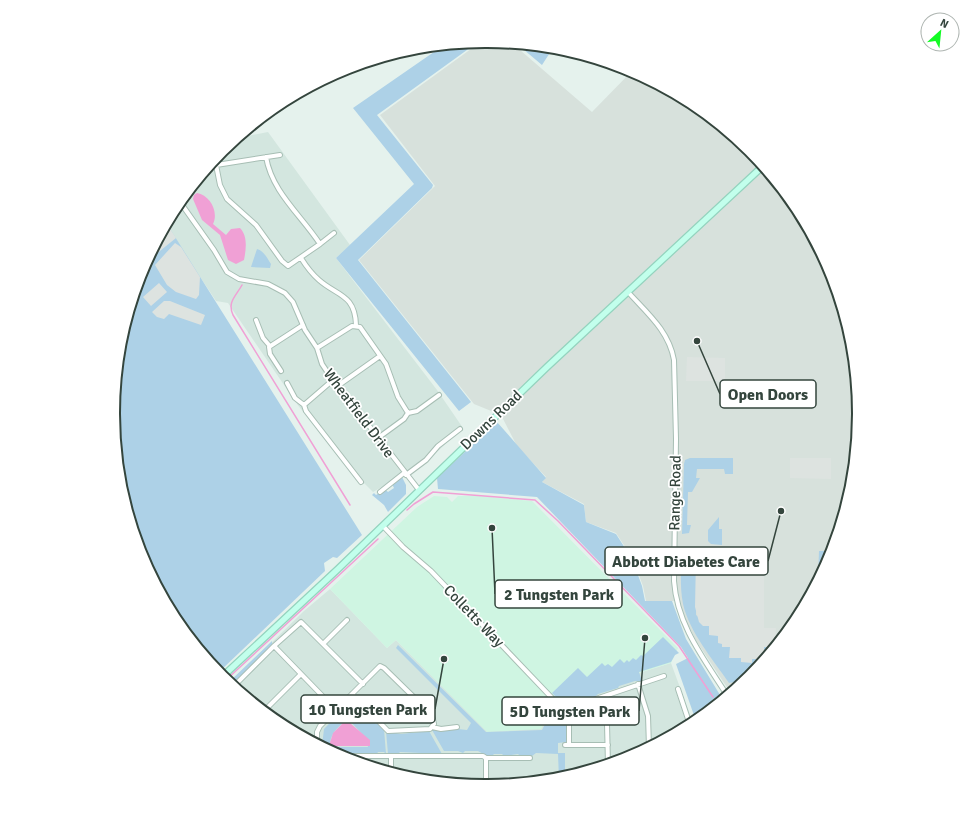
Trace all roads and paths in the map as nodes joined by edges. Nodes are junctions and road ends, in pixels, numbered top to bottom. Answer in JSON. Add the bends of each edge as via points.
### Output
{"nodes":[{"id":1,"x":280,"y":155,"type":"dead end"},
{"id":2,"x":266,"y":157,"type":"junction"},
{"id":3,"x":219,"y":165,"type":"edge"},
{"id":4,"x":216,"y":167,"type":"edge"},
{"id":5,"x":758,"y":170,"type":"edge"},
{"id":6,"x":184,"y":207,"type":"edge"},
{"id":7,"x":334,"y":233,"type":"dead end"},
{"id":8,"x":320,"y":244,"type":"junction"},
{"id":9,"x":301,"y":258,"type":"junction"},
{"id":10,"x":628,"y":292,"type":"junction"},
{"id":11,"x":256,"y":320,"type":"dead end"},
{"id":12,"x":303,"y":325,"type":"junction"},
{"id":13,"x":356,"y":325,"type":"junction"},
{"id":14,"x":269,"y":345,"type":"junction"},
{"id":15,"x":317,"y":348,"type":"junction"},
{"id":16,"x":380,"y":356,"type":"junction"},
{"id":17,"x":281,"y":371,"type":"dead end"},
{"id":18,"x":333,"y":380,"type":"junction"},
{"id":19,"x":287,"y":383,"type":"dead end"},
{"id":20,"x":339,"y":385,"type":"junction"},
{"id":21,"x":439,"y":395,"type":"dead end"},
{"id":22,"x":304,"y":405,"type":"junction"},
{"id":23,"x":408,"y":413,"type":"junction"},
{"id":24,"x":460,"y":429,"type":"dead end"},
{"id":25,"x":378,"y":438,"type":"junction"},
{"id":26,"x":405,"y":474,"type":"junction"},
{"id":27,"x":361,"y":482,"type":"dead end"},
{"id":28,"x":419,"y":490,"type":"junction"},
{"id":29,"x":380,"y":492,"type":"dead end"},
{"id":30,"x":383,"y":526,"type":"junction"},
{"id":31,"x":347,"y":620,"type":"dead end"},
{"id":32,"x":323,"y":644,"type":"junction"},
{"id":33,"x":274,"y":646,"type":"junction"},
{"id":34,"x":228,"y":672,"type":"edge"},
{"id":35,"x":301,"y":674,"type":"junction"},
{"id":36,"x":664,"y":676,"type":"dead end"},
{"id":37,"x":238,"y":682,"type":"edge"},
{"id":38,"x":363,"y":684,"type":"junction"},
{"id":39,"x":638,"y":684,"type":"junction"},
{"id":40,"x":678,"y":689,"type":"dead end"},
{"id":41,"x":724,"y":690,"type":"edge"},
{"id":42,"x":352,"y":694,"type":"junction"},
{"id":43,"x":599,"y":698,"type":"junction"},
{"id":44,"x":268,"y":707,"type":"edge"},
{"id":45,"x":572,"y":707,"type":"dead end"},
{"id":46,"x":336,"y":710,"type":"junction"},
{"id":47,"x":546,"y":710,"type":"dead end"},
{"id":48,"x":688,"y":718,"type":"edge"},
{"id":49,"x":569,"y":723,"type":"dead end"},
{"id":50,"x":432,"y":727,"type":"junction"},
{"id":51,"x":457,"y":727,"type":"dead end"},
{"id":52,"x":317,"y":738,"type":"edge"},
{"id":53,"x":649,"y":741,"type":"edge"},
{"id":54,"x":608,"y":745,"type":"junction"},
{"id":55,"x":359,"y":756,"type":"edge"},
{"id":56,"x":391,"y":757,"type":"junction"},
{"id":57,"x":486,"y":758,"type":"junction"},
{"id":58,"x":530,"y":758,"type":"dead end"},
{"id":59,"x":608,"y":758,"type":"edge"},
{"id":60,"x":391,"y":767,"type":"edge"},
{"id":61,"x":486,"y":779,"type":"edge"}],
"edges":[{"from":1,"to":2,"type":"street"},
{"from":2,"to":3,"type":"street"},
{"from":2,"to":8,"type":"street","via":[[269,174]]},
{"from":4,"to":9,"type":"street","via":[[220,185],[227,199],[256,225],[282,261],[288,266]]},
{"from":5,"to":10,"type":"street","name":"Downs Road"},
{"from":6,"to":12,"type":"street","name":"Wheatfield Drive","via":[[227,272],[239,279],[260,281],[277,288],[293,302]]},
{"from":7,"to":8,"type":"street"},
{"from":8,"to":9,"type":"street"},
{"from":9,"to":13,"type":"street","via":[[319,280],[345,296],[356,315]]},
{"from":10,"to":28,"type":"street","name":"Downs Road"},
{"from":10,"to":41,"type":"street","name":"Range Road","via":[[663,331],[672,350],[676,439],[676,602],[690,636]]},
{"from":11,"to":14,"type":"street"},
{"from":12,"to":14,"type":"street"},
{"from":12,"to":15,"type":"street","name":"Wheatfield Drive"},
{"from":13,"to":15,"type":"street"},
{"from":13,"to":16,"type":"street","via":[[362,329]]},
{"from":14,"to":17,"type":"street","via":[[270,354]]},
{"from":15,"to":18,"type":"street","name":"Wheatfield Drive","via":[[324,367]]},
{"from":16,"to":20,"type":"street"},
{"from":16,"to":23,"type":"street","via":[[389,369],[398,397]]},
{"from":18,"to":20,"type":"street","name":"Wheatfield Drive"},
{"from":18,"to":22,"type":"street"},
{"from":19,"to":22,"type":"street","via":[[295,398]]},
{"from":20,"to":25,"type":"street","name":"Wheatfield Drive"},
{"from":21,"to":23,"type":"street","via":[[416,411]]},
{"from":22,"to":27,"type":"street"},
{"from":23,"to":25,"type":"street","via":[[404,419]]},
{"from":24,"to":26,"type":"street","via":[[438,446],[426,460]]},
{"from":25,"to":26,"type":"street","name":"Wheatfield Drive"},
{"from":26,"to":28,"type":"street","name":"Wheatfield Drive"},
{"from":26,"to":29,"type":"street"},
{"from":28,"to":30,"type":"street","name":"Downs Road"},
{"from":30,"to":34,"type":"street","name":"Downs Road"},
{"from":30,"to":47,"type":"street","name":"Colletts Way","via":[[431,571],[552,698]]},
{"from":31,"to":32,"type":"street"},
{"from":32,"to":33,"type":"street","via":[[301,622]]},
{"from":32,"to":38,"type":"street"},
{"from":33,"to":35,"type":"street"},
{"from":33,"to":37,"type":"street"},
{"from":35,"to":44,"type":"street"},
{"from":35,"to":46,"type":"street"},
{"from":36,"to":39,"type":"street"},
{"from":38,"to":42,"type":"street"},
{"from":38,"to":50,"type":"street","via":[[382,666],[432,715],[435,722]]},
{"from":39,"to":43,"type":"street"},
{"from":39,"to":53,"type":"street","via":[[648,716]]},
{"from":40,"to":48,"type":"street"},
{"from":42,"to":46,"type":"street"},
{"from":42,"to":50,"type":"street","via":[[388,731]]},
{"from":43,"to":45,"type":"street"},
{"from":43,"to":54,"type":"street","via":[[607,724]]},
{"from":46,"to":52,"type":"street","via":[[318,729]]},
{"from":49,"to":54,"type":"street","via":[[567,745]]},
{"from":50,"to":51,"type":"street"},
{"from":54,"to":59,"type":"street"},
{"from":55,"to":56,"type":"street"},
{"from":56,"to":57,"type":"street"},
{"from":56,"to":60,"type":"street"},
{"from":57,"to":58,"type":"street"},
{"from":57,"to":61,"type":"street"}]}
